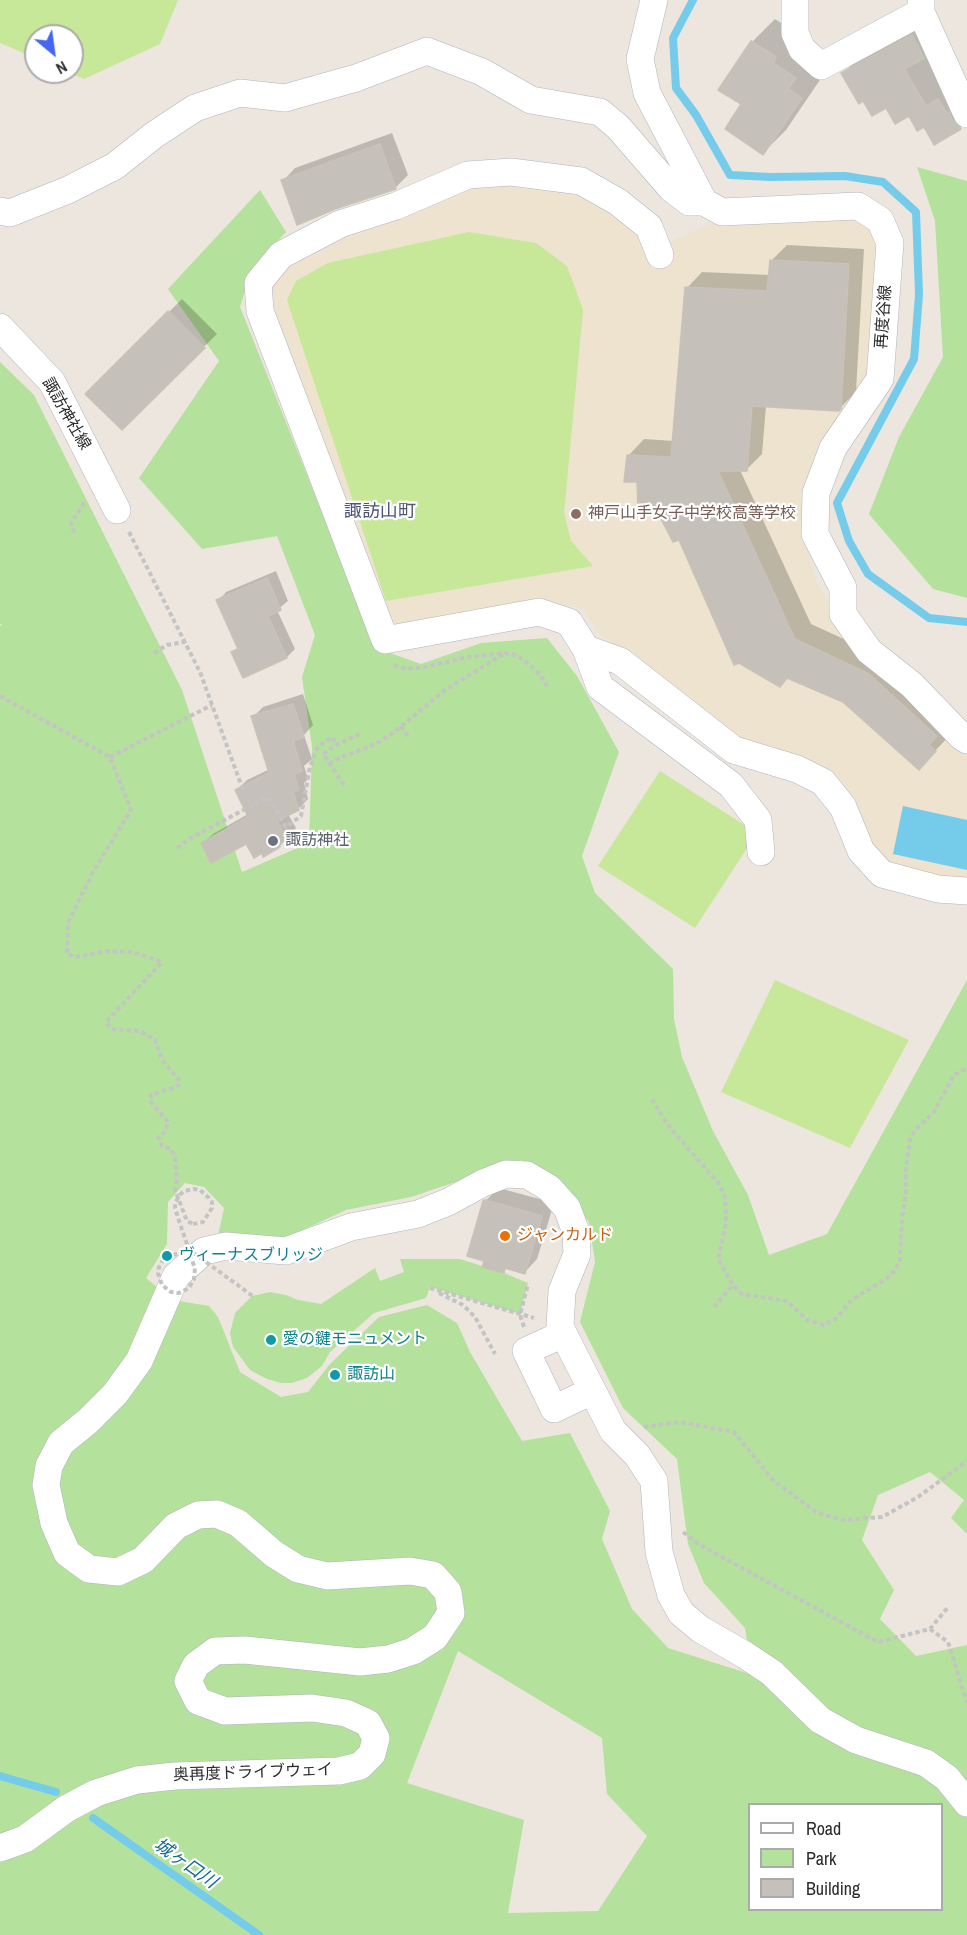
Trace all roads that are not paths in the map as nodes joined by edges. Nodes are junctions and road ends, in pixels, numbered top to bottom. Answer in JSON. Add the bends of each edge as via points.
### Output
{"nodes":[{"id":1,"x":654,"y":0,"type":"edge"},
{"id":2,"x":795,"y":0,"type":"edge"},
{"id":3,"x":921,"y":6,"type":"edge"},
{"id":4,"x":967,"y":114,"type":"edge"},
{"id":5,"x":704,"y":202,"type":"junction"},
{"id":6,"x":0,"y":211,"type":"edge"},
{"id":7,"x":660,"y":255,"type":"dead end"},
{"id":8,"x":0,"y":327,"type":"edge"},
{"id":9,"x":117,"y":510,"type":"road end"},
{"id":10,"x":586,"y":649,"type":"junction"},
{"id":11,"x":967,"y":740,"type":"edge"},
{"id":12,"x":761,"y":852,"type":"dead end"},
{"id":13,"x":967,"y":891,"type":"edge"},
{"id":14,"x":562,"y":1330,"type":"junction"},
{"id":15,"x":592,"y":1391,"type":"junction"},
{"id":16,"x":967,"y":1803,"type":"edge"},
{"id":17,"x":0,"y":1848,"type":"edge"}],
"edges":[{"from":1,"to":5,"type":"street","via":[[640,59],[647,93]]},
{"from":2,"to":3,"type":"street","via":[[795,33],[802,49],[820,66]]},
{"from":3,"to":4,"type":"street"},
{"from":5,"to":6,"type":"street","name":"再度谷線","via":[[689,202],[671,188],[600,112],[531,100],[482,72],[427,51],[356,78],[285,98],[240,93],[195,108],[115,166],[10,213]]},
{"from":5,"to":11,"type":"street","name":"再度谷線","via":[[722,212],[858,206],[880,220],[890,243],[880,379],[833,448],[816,493],[815,534],[843,588],[843,614],[869,651],[912,685]]},
{"from":7,"to":10,"type":"street","via":[[649,227],[618,202],[581,181],[511,172],[468,175],[396,206],[340,224],[281,255],[258,283],[260,310],[385,640],[539,612],[569,622]]},
{"from":8,"to":9,"type":"street","name":"諏訪神社線","via":[[52,382]]},
{"from":10,"to":12,"type":"street","via":[[600,687],[731,785],[758,820]]},
{"from":10,"to":13,"type":"street","via":[[620,661],[734,750],[797,769],[823,782],[843,807],[861,851],[882,873],[938,889]]},
{"from":14,"to":15,"type":"street"},
{"from":14,"to":15,"type":"street","via":[[526,1351],[554,1409]]},
{"from":14,"to":17,"type":"street","name":"奥再度ドライブウェイ","via":[[562,1291],[577,1254],[576,1232],[567,1208],[549,1188],[527,1175],[506,1174],[418,1214],[351,1227],[286,1251],[226,1246],[204,1251],[176,1276],[139,1361],[115,1394],[60,1443],[49,1466],[46,1485],[54,1523],[67,1553],[89,1569],[118,1572],[143,1560],[176,1526],[198,1515],[217,1514],[238,1522],[273,1554],[298,1569],[327,1576],[410,1571],[433,1575],[448,1592],[451,1612],[435,1637],[413,1651],[388,1659],[360,1662],[245,1650],[215,1651],[196,1665],[188,1681],[198,1701],[225,1711],[312,1708],[346,1713],[368,1723],[376,1738],[372,1754],[360,1766],[339,1771],[136,1780],[96,1793],[25,1839]]},
{"from":15,"to":16,"type":"street","via":[[613,1431],[637,1455],[654,1481],[659,1552],[671,1595],[681,1613],[772,1673],[820,1720],[856,1740],[926,1762]]}]}
